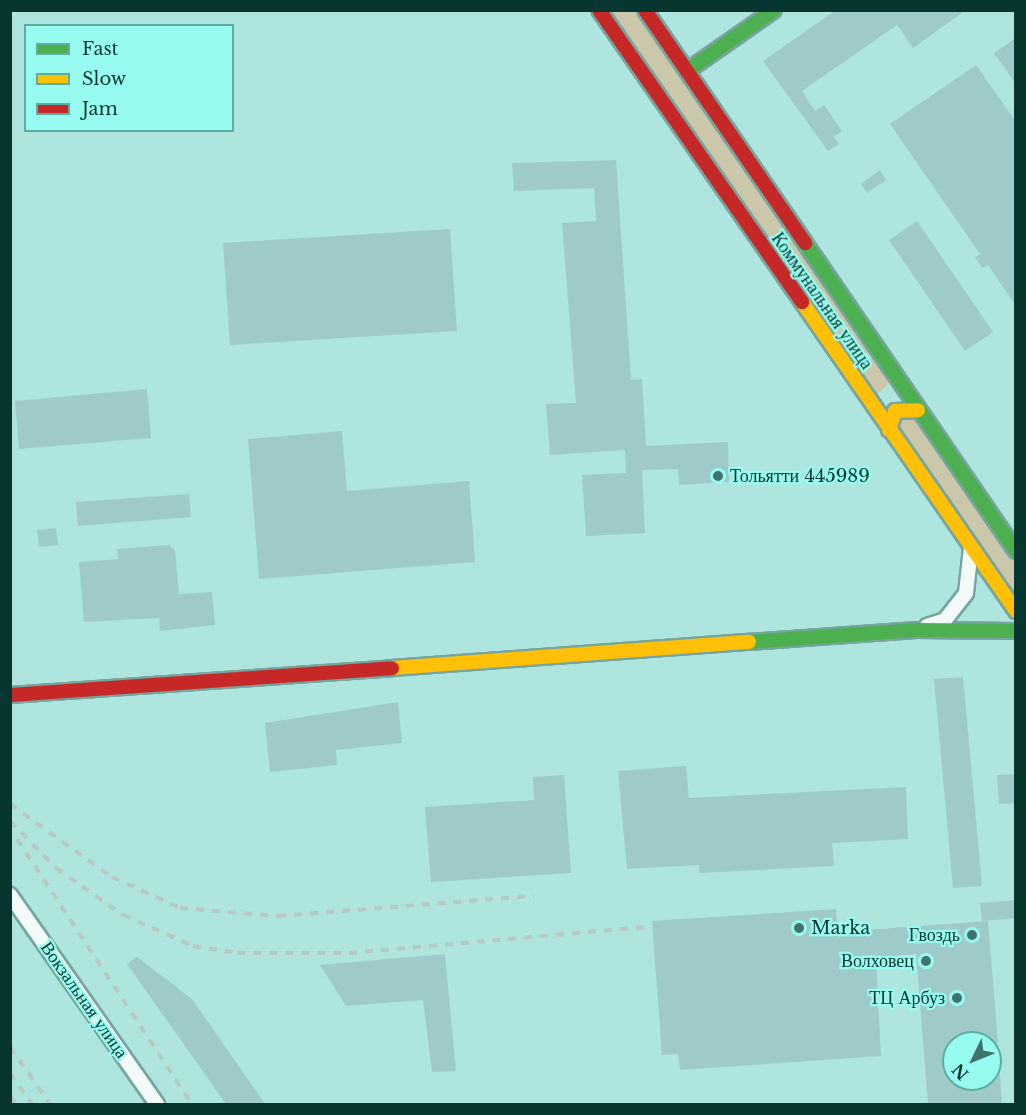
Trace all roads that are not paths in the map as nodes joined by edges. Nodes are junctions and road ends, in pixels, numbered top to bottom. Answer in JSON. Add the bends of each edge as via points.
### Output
{"nodes":[{"id":1,"x":599,"y":10,"type":"edge"},
{"id":2,"x":645,"y":10,"type":"edge"},
{"id":3,"x":774,"y":10,"type":"edge"},
{"id":4,"x":687,"y":71,"type":"junction"},
{"id":5,"x":898,"y":382,"type":"junction"},
{"id":6,"x":870,"y":402,"type":"junction"},
{"id":7,"x":918,"y":410,"type":"junction"},
{"id":8,"x":889,"y":430,"type":"junction"},
{"id":9,"x":997,"y":524,"type":"junction"},
{"id":10,"x":1016,"y":531,"type":"edge"},
{"id":11,"x":971,"y":548,"type":"junction"},
{"id":12,"x":1016,"y":551,"type":"edge"},
{"id":13,"x":1016,"y":611,"type":"edge"},
{"id":14,"x":917,"y":630,"type":"junction"},
{"id":15,"x":1016,"y":631,"type":"edge"},
{"id":16,"x":10,"y":695,"type":"edge"},
{"id":17,"x":10,"y":895,"type":"edge"},
{"id":18,"x":157,"y":1104,"type":"edge"}],
"edges":[{"from":1,"to":6,"type":"main road","name":"Коммунальная улица"},
{"from":2,"to":4,"type":"main road","name":"Коммунальная улица"},
{"from":3,"to":4,"type":"main road"},
{"from":4,"to":5,"type":"main road","name":"Коммунальная улица"},
{"from":5,"to":6,"type":"main road","via":[[889,400]]},
{"from":5,"to":7,"type":"main road","name":"Коммунальная улица"},
{"from":6,"to":8,"type":"main road","name":"Коммунальная улица"},
{"from":7,"to":8,"type":"main road","via":[[895,411]]},
{"from":7,"to":9,"type":"main road","name":"Коммунальная улица"},
{"from":8,"to":11,"type":"main road","name":"Коммунальная улица"},
{"from":9,"to":10,"type":"main road"},
{"from":9,"to":12,"type":"main road","name":"Коммунальная улица"},
{"from":11,"to":13,"type":"main road","name":"Коммунальная улица"},
{"from":11,"to":14,"type":"street","via":[[973,570],[956,610],[945,620]]},
{"from":14,"to":15,"type":"main road"},
{"from":14,"to":16,"type":"main road"},
{"from":17,"to":18,"type":"street","name":"Вокзальная улица"}]}
